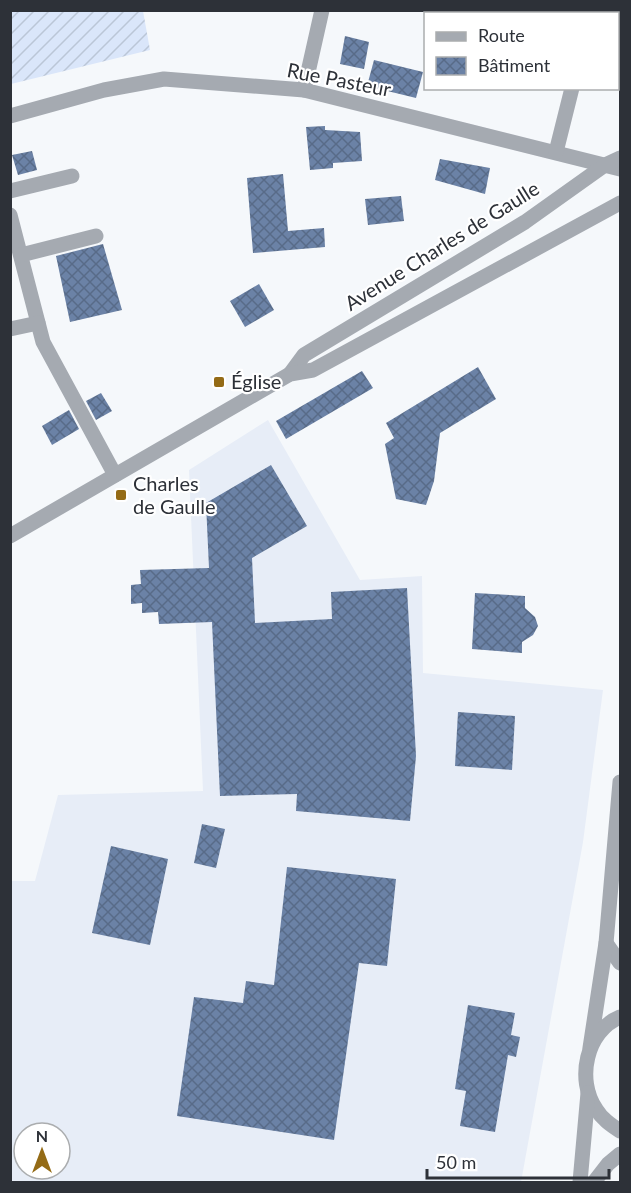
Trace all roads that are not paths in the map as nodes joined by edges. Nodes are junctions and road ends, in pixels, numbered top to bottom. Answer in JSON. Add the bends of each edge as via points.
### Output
{"nodes":[{"id":1,"x":322,"y":10,"type":"edge"},
{"id":2,"x":304,"y":90,"type":"junction"},
{"id":3,"x":572,"y":90,"type":"edge"},
{"id":4,"x":10,"y":116,"type":"edge"},
{"id":5,"x":556,"y":152,"type":"junction"},
{"id":6,"x":621,"y":158,"type":"edge"},
{"id":7,"x":605,"y":165,"type":"junction"},
{"id":8,"x":621,"y":169,"type":"edge"},
{"id":9,"x":72,"y":176,"type":"dead end"},
{"id":10,"x":10,"y":191,"type":"edge"},
{"id":11,"x":621,"y":203,"type":"edge"},
{"id":12,"x":10,"y":215,"type":"edge"},
{"id":13,"x":96,"y":236,"type":"dead end"},
{"id":14,"x":21,"y":255,"type":"junction"},
{"id":15,"x":38,"y":323,"type":"junction"},
{"id":16,"x":10,"y":329,"type":"edge"},
{"id":17,"x":290,"y":374,"type":"junction"},
{"id":18,"x":115,"y":475,"type":"junction"},
{"id":19,"x":10,"y":536,"type":"edge"},
{"id":20,"x":621,"y":782,"type":"edge"},
{"id":21,"x":606,"y":943,"type":"junction"},
{"id":22,"x":621,"y":963,"type":"edge"},
{"id":23,"x":621,"y":1017,"type":"edge"},
{"id":24,"x":589,"y":1050,"type":"junction"},
{"id":25,"x":588,"y":1093,"type":"junction"},
{"id":26,"x":621,"y":1131,"type":"edge"},
{"id":27,"x":621,"y":1154,"type":"edge"},
{"id":28,"x":580,"y":1182,"type":"edge"},
{"id":29,"x":594,"y":1182,"type":"edge"}],
"edges":[{"from":1,"to":2,"type":"street"},
{"from":2,"to":4,"type":"street","name":"Rue Pasteur","via":[[164,79],[104,90]]},
{"from":2,"to":5,"type":"street","name":"Rue Pasteur"},
{"from":3,"to":5,"type":"street"},
{"from":5,"to":7,"type":"street","name":"Rue Pasteur"},
{"from":6,"to":7,"type":"street","name":"Avenue Charles de Gaulle"},
{"from":7,"to":8,"type":"street","name":"Rue Pasteur"},
{"from":7,"to":17,"type":"street","name":"Avenue Charles de Gaulle","via":[[525,222],[304,355]]},
{"from":9,"to":10,"type":"street"},
{"from":11,"to":17,"type":"street","name":"Avenue Charles de Gaulle","via":[[313,370]]},
{"from":12,"to":14,"type":"street"},
{"from":13,"to":14,"type":"street"},
{"from":14,"to":15,"type":"street"},
{"from":15,"to":16,"type":"street"},
{"from":15,"to":18,"type":"street","via":[[43,342]]},
{"from":17,"to":18,"type":"street","name":"Avenue Charles de Gaulle"},
{"from":18,"to":19,"type":"street","name":"Avenue Charles de Gaulle"},
{"from":20,"to":21,"type":"street"},
{"from":21,"to":22,"type":"street"},
{"from":21,"to":24,"type":"street"},
{"from":23,"to":24,"type":"street","via":[[600,1032]]},
{"from":24,"to":25,"type":"street","via":[[585,1071]]},
{"from":25,"to":26,"type":"street","via":[[608,1123]]},
{"from":25,"to":28,"type":"street"},
{"from":27,"to":29,"type":"street"}]}
